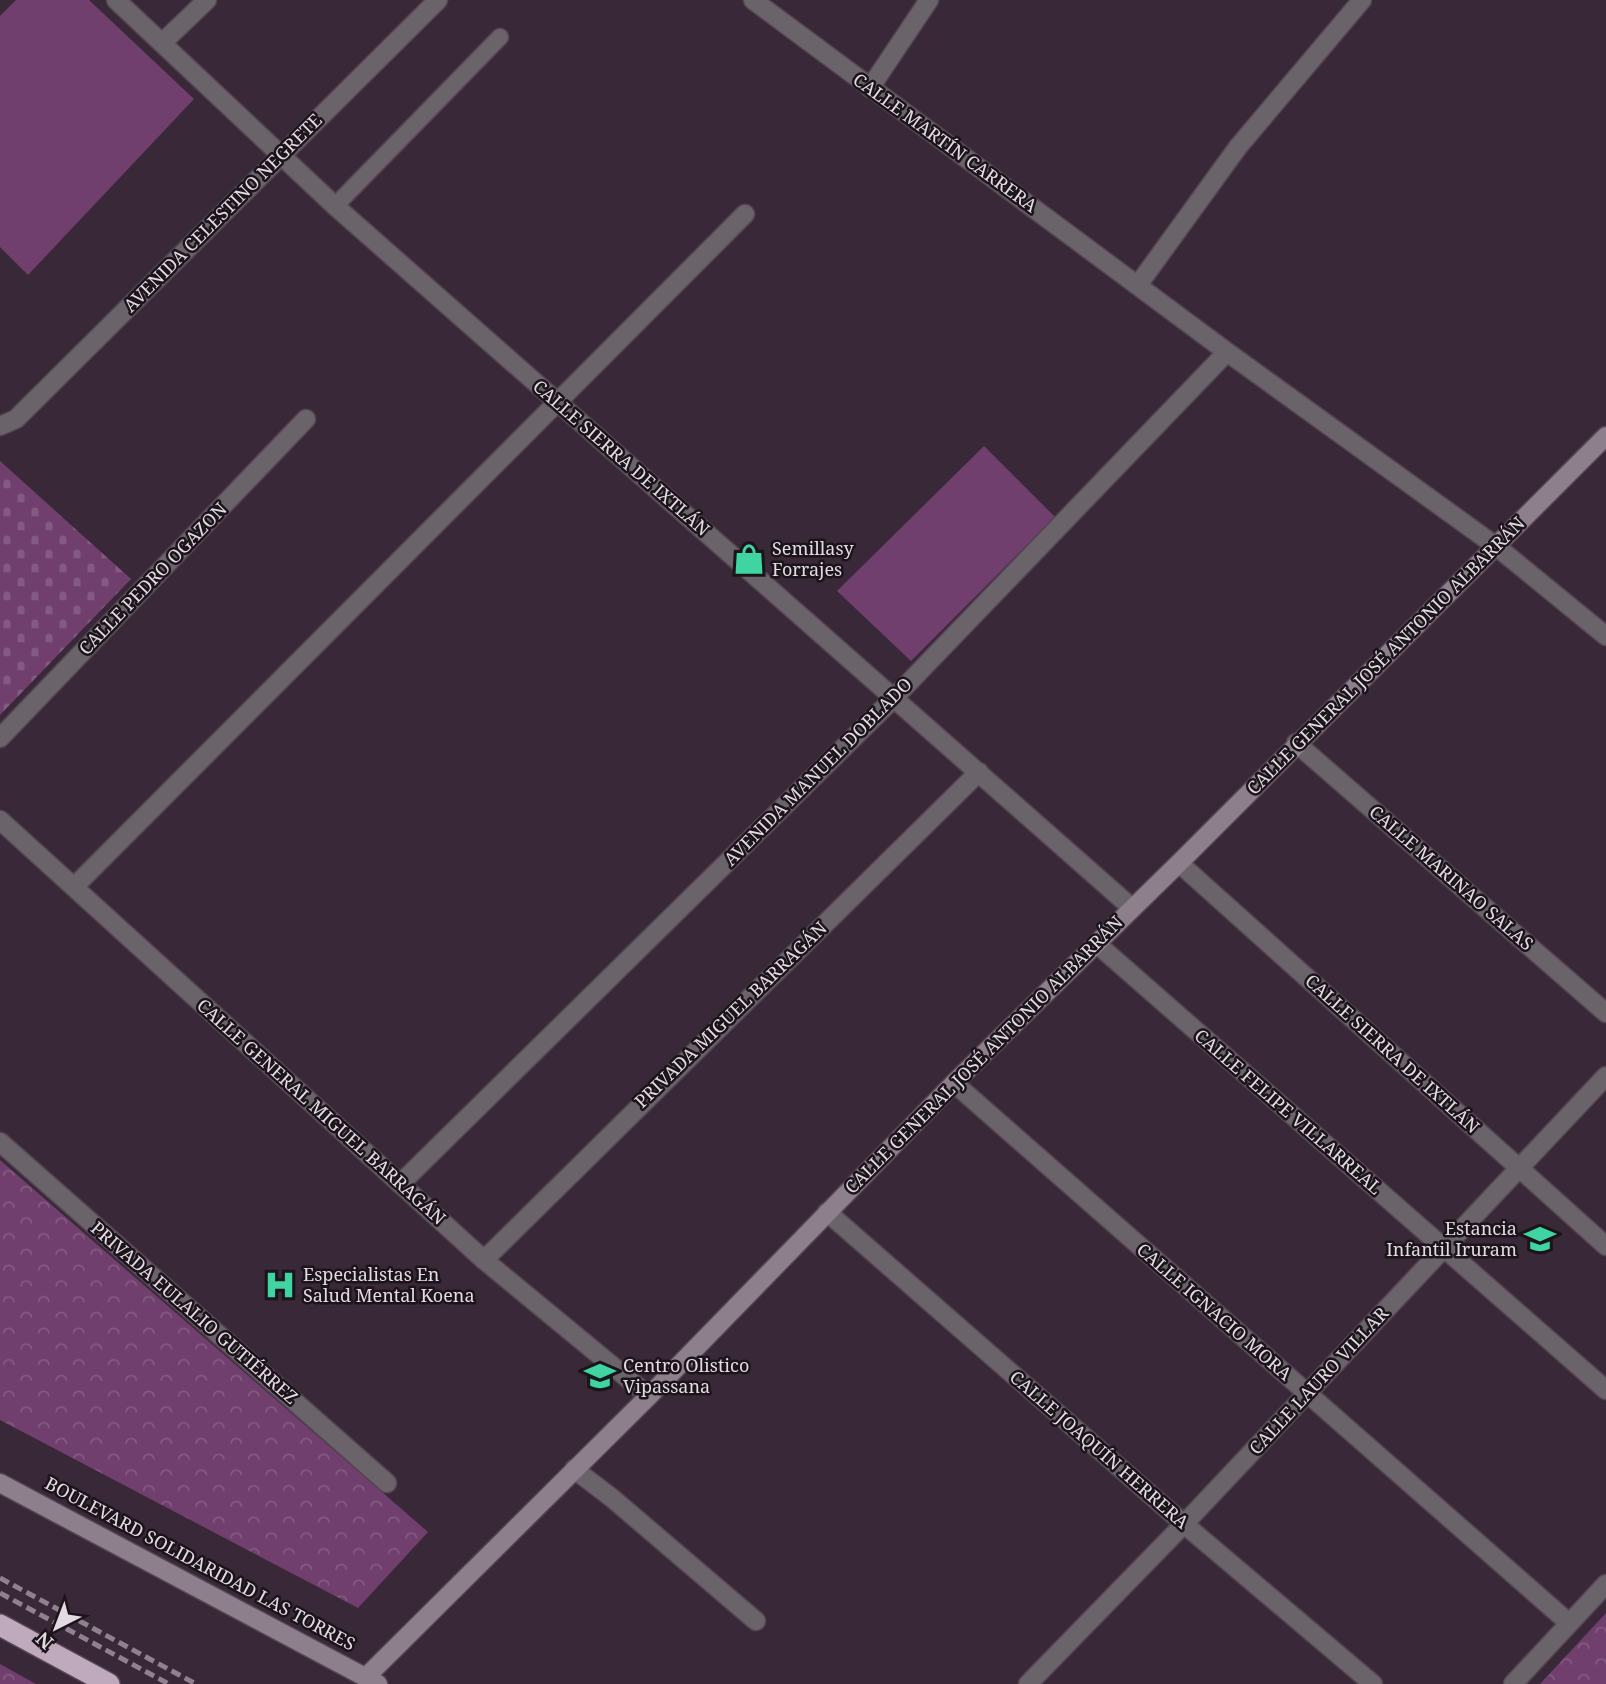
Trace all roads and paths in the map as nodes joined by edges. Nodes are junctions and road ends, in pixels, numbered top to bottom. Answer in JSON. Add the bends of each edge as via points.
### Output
{"nodes":[{"id":1,"x":116,"y":0,"type":"edge"},
{"id":2,"x":207,"y":0,"type":"edge"},
{"id":3,"x":438,"y":0,"type":"edge"},
{"id":4,"x":753,"y":0,"type":"edge"},
{"id":5,"x":929,"y":0,"type":"edge"},
{"id":6,"x":1362,"y":0,"type":"edge"},
{"id":7,"x":500,"y":37,"type":"dead end"},
{"id":8,"x":162,"y":43,"type":"junction"},
{"id":9,"x":870,"y":88,"type":"junction"},
{"id":10,"x":280,"y":154,"type":"junction"},
{"id":11,"x":335,"y":206,"type":"junction"},
{"id":12,"x":745,"y":214,"type":"dead end"},
{"id":13,"x":1138,"y":285,"type":"junction"},
{"id":14,"x":1227,"y":352,"type":"junction"},
{"id":15,"x":558,"y":403,"type":"junction"},
{"id":16,"x":306,"y":419,"type":"dead end"},
{"id":17,"x":4,"y":425,"type":"edge"},
{"id":18,"x":1606,"y":436,"type":"edge"},
{"id":19,"x":1497,"y":547,"type":"junction"},
{"id":20,"x":1606,"y":636,"type":"edge"},
{"id":21,"x":894,"y":698,"type":"junction"},
{"id":22,"x":0,"y":738,"type":"edge"},
{"id":23,"x":1296,"y":743,"type":"junction"},
{"id":24,"x":979,"y":772,"type":"junction"},
{"id":25,"x":0,"y":820,"type":"edge"},
{"id":26,"x":1179,"y":863,"type":"junction"},
{"id":27,"x":74,"y":887,"type":"junction"},
{"id":28,"x":1132,"y":908,"type":"junction"},
{"id":29,"x":1097,"y":944,"type":"junction"},
{"id":30,"x":1606,"y":1013,"type":"edge"},
{"id":31,"x":1606,"y":1076,"type":"edge"},
{"id":32,"x":954,"y":1083,"type":"junction"},
{"id":33,"x":0,"y":1142,"type":"edge"},
{"id":34,"x":1518,"y":1167,"type":"junction"},
{"id":35,"x":400,"y":1184,"type":"junction"},
{"id":36,"x":827,"y":1212,"type":"junction"},
{"id":37,"x":1606,"y":1246,"type":"edge"},
{"id":38,"x":1444,"y":1248,"type":"junction"},
{"id":39,"x":484,"y":1260,"type":"junction"},
{"id":40,"x":1606,"y":1390,"type":"edge"},
{"id":41,"x":1307,"y":1394,"type":"junction"},
{"id":42,"x":649,"y":1396,"type":"junction"},
{"id":43,"x":574,"y":1469,"type":"junction"},
{"id":44,"x":0,"y":1483,"type":"edge"},
{"id":45,"x":387,"y":1483,"type":"dead end"},
{"id":46,"x":1184,"y":1524,"type":"junction"},
{"id":47,"x":1606,"y":1584,"type":"edge"},
{"id":48,"x":756,"y":1621,"type":"dead end"},
{"id":49,"x":1569,"y":1623,"type":"junction"},
{"id":50,"x":0,"y":1625,"type":"edge"},
{"id":51,"x":372,"y":1681,"type":"edge"},
{"id":52,"x":109,"y":1684,"type":"edge"},
{"id":53,"x":1028,"y":1684,"type":"edge"},
{"id":54,"x":1374,"y":1684,"type":"edge"},
{"id":55,"x":1513,"y":1684,"type":"edge"}],
"edges":[{"from":1,"to":8,"type":"street","name":"CALLE SIERRA DE IXTLÁN"},
{"from":2,"to":8,"type":"street"},
{"from":3,"to":10,"type":"street","name":"AVENIDA CELESTINO NEGRETE"},
{"from":4,"to":9,"type":"street","name":"CALLE MARTÍN CARRERA"},
{"from":5,"to":9,"type":"street"},
{"from":6,"to":13,"type":"street","via":[[1238,147]]},
{"from":7,"to":11,"type":"lane"},
{"from":8,"to":10,"type":"street","name":"CALLE SIERRA DE IXTLÁN"},
{"from":9,"to":13,"type":"street","name":"CALLE MARTÍN CARRERA"},
{"from":10,"to":11,"type":"street","name":"CALLE SIERRA DE IXTLÁN"},
{"from":10,"to":17,"type":"street","name":"AVENIDA CELESTINO NEGRETE","via":[[16,419]]},
{"from":11,"to":15,"type":"street","name":"CALLE SIERRA DE IXTLÁN"},
{"from":12,"to":15,"type":"street"},
{"from":13,"to":14,"type":"street","name":"CALLE MARTÍN CARRERA"},
{"from":14,"to":19,"type":"street","name":"CALLE MARTÍN CARRERA"},
{"from":14,"to":21,"type":"street","name":"AVENIDA MANUEL DOBLADO"},
{"from":15,"to":21,"type":"street","name":"CALLE SIERRA DE IXTLÁN"},
{"from":15,"to":27,"type":"street"},
{"from":16,"to":22,"type":"street","name":"CALLE PEDRO OGAZON"},
{"from":18,"to":19,"type":"street","name":"CALLE GENERAL JOSÉ ANTONIO ALBARRÁN"},
{"from":19,"to":20,"type":"street","name":"CALLE MARTÍN CARRERA"},
{"from":19,"to":23,"type":"street","name":"CALLE GENERAL JOSÉ ANTONIO ALBARRÁN"},
{"from":21,"to":24,"type":"street","name":"CALLE SIERRA DE IXTLÁN"},
{"from":21,"to":35,"type":"street","name":"AVENIDA MANUEL DOBLADO"},
{"from":23,"to":26,"type":"street","name":"CALLE GENERAL JOSÉ ANTONIO ALBARRÁN"},
{"from":23,"to":30,"type":"street","name":"CALLE MARINAO SALAS"},
{"from":24,"to":28,"type":"street","name":"CALLE SIERRA DE IXTLÁN"},
{"from":24,"to":39,"type":"street","name":"PRIVADA MIGUEL BARRAGÁN"},
{"from":25,"to":27,"type":"street","name":"CALLE GENERAL MIGUEL BARRAGÁN"},
{"from":26,"to":28,"type":"street","name":"CALLE GENERAL JOSÉ ANTONIO ALBARRÁN"},
{"from":26,"to":34,"type":"street","name":"CALLE SIERRA DE IXTLÁN"},
{"from":27,"to":35,"type":"street","name":"CALLE GENERAL MIGUEL BARRAGÁN"},
{"from":28,"to":29,"type":"street","name":"CALLE GENERAL JOSÉ ANTONIO ALBARRÁN"},
{"from":29,"to":32,"type":"street","name":"CALLE GENERAL JOSÉ ANTONIO ALBARRÁN"},
{"from":29,"to":38,"type":"street","name":"CALLE FELIPE VILLARREAL"},
{"from":31,"to":34,"type":"street","name":"CALLE LAURO VILLAR"},
{"from":32,"to":36,"type":"street","name":"CALLE GENERAL JOSÉ ANTONIO ALBARRÁN"},
{"from":32,"to":41,"type":"street","name":"CALLE IGNACIO MORA"},
{"from":33,"to":45,"type":"street","name":"PRIVADA EULALIO GUTIÉRREZ"},
{"from":34,"to":37,"type":"street","name":"CALLE SIERRA DE IXTLÁN"},
{"from":34,"to":38,"type":"street","name":"CALLE LAURO VILLAR"},
{"from":35,"to":39,"type":"street","name":"CALLE GENERAL MIGUEL BARRAGÁN"},
{"from":36,"to":42,"type":"street","name":"CALLE GENERAL JOSÉ ANTONIO ALBARRÁN"},
{"from":36,"to":46,"type":"street","name":"CALLE JOAQUÍN HERRERA"},
{"from":38,"to":40,"type":"street","name":"CALLE FELIPE VILLARREAL"},
{"from":38,"to":41,"type":"street","name":"CALLE LAURO VILLAR"},
{"from":39,"to":42,"type":"street","name":"CALLE GENERAL MIGUEL BARRAGÁN"},
{"from":41,"to":46,"type":"street","name":"CALLE LAURO VILLAR"},
{"from":41,"to":49,"type":"street","name":"CALLE IGNACIO MORA"},
{"from":42,"to":43,"type":"street","name":"CALLE GENERAL JOSÉ ANTONIO ALBARRÁN"},
{"from":43,"to":48,"type":"street"},
{"from":43,"to":51,"type":"street","name":"CALLE GENERAL JOSÉ ANTONIO ALBARRÁN"},
{"from":44,"to":51,"type":"street","name":"BOULEVARD SOLIDARIDAD LAS TORRES"},
{"from":46,"to":53,"type":"street","name":"CALLE LAURO VILLAR"},
{"from":46,"to":54,"type":"street","name":"CALLE JOAQUÍN HERRERA"},
{"from":47,"to":49,"type":"street"},
{"from":49,"to":55,"type":"street"},
{"from":50,"to":52,"type":"highway"}]}
